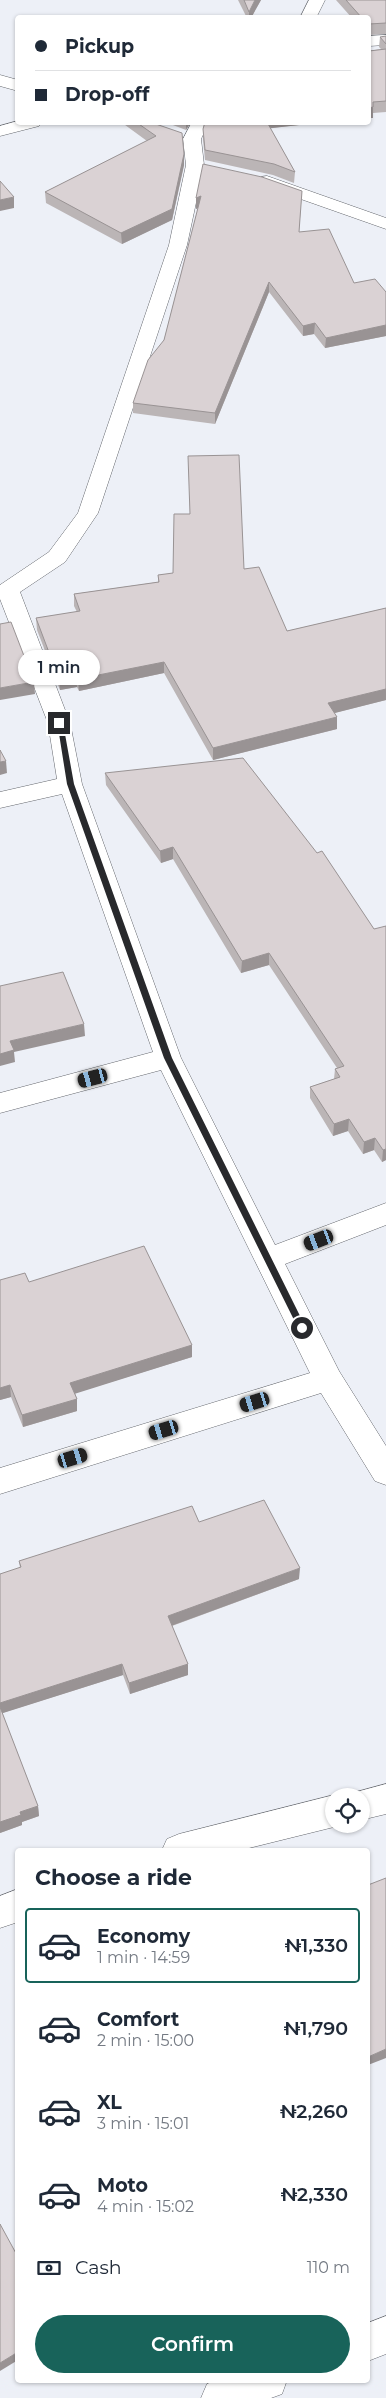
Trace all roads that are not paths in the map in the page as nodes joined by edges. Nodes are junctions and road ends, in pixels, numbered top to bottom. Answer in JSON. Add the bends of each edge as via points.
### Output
{"nodes":[{"id":1,"x":317,"y":0,"type":"edge"},
{"id":2,"x":310,"y":15,"type":"edge"},
{"id":3,"x":386,"y":40,"type":"edge"},
{"id":4,"x":371,"y":41,"type":"edge"},
{"id":5,"x":0,"y":80,"type":"edge"},
{"id":6,"x":15,"y":85,"type":"edge"},
{"id":7,"x":22,"y":125,"type":"edge"},
{"id":8,"x":0,"y":131,"type":"edge"},
{"id":9,"x":189,"y":131,"type":"edge"},
{"id":10,"x":249,"y":177,"type":"edge"},
{"id":11,"x":386,"y":224,"type":"edge"},
{"id":12,"x":4,"y":591,"type":"edge"},
{"id":13,"x":70,"y":784,"type":"junction"},
{"id":14,"x":0,"y":800,"type":"edge"},
{"id":15,"x":168,"y":1058,"type":"junction"},
{"id":16,"x":0,"y":1103,"type":"edge"},
{"id":17,"x":386,"y":1214,"type":"edge"},
{"id":18,"x":268,"y":1259,"type":"junction"},
{"id":19,"x":328,"y":1379,"type":"junction"},
{"id":20,"x":386,"y":1472,"type":"edge"},
{"id":21,"x":0,"y":1481,"type":"edge"},
{"id":22,"x":386,"y":1798,"type":"edge"},
{"id":23,"x":370,"y":1802,"type":"edge"},
{"id":24,"x":325,"y":1814,"type":"edge"},
{"id":25,"x":186,"y":1848,"type":"edge"},
{"id":26,"x":15,"y":1907,"type":"edge"},
{"id":27,"x":0,"y":1912,"type":"edge"},
{"id":28,"x":386,"y":2335,"type":"edge"},
{"id":29,"x":370,"y":2341,"type":"edge"},
{"id":30,"x":260,"y":2383,"type":"edge"},
{"id":31,"x":221,"y":2398,"type":"edge"}],
"edges":[{"from":1,"to":2,"type":"street"},
{"from":3,"to":4,"type":"street"},
{"from":5,"to":6,"type":"street"},
{"from":7,"to":8,"type":"street"},
{"from":9,"to":12,"type":"street","via":[[204,167],[88,513],[57,557]]},
{"from":10,"to":11,"type":"street"},
{"from":12,"to":13,"type":"street","via":[[59,723]]},
{"from":13,"to":14,"type":"street"},
{"from":13,"to":15,"type":"street"},
{"from":15,"to":16,"type":"street"},
{"from":15,"to":18,"type":"street"},
{"from":17,"to":18,"type":"street"},
{"from":18,"to":19,"type":"street"},
{"from":19,"to":20,"type":"street"},
{"from":19,"to":21,"type":"street"},
{"from":22,"to":23,"type":"street"},
{"from":24,"to":25,"type":"street"},
{"from":26,"to":27,"type":"street"},
{"from":28,"to":29,"type":"street"},
{"from":30,"to":31,"type":"street"}]}
